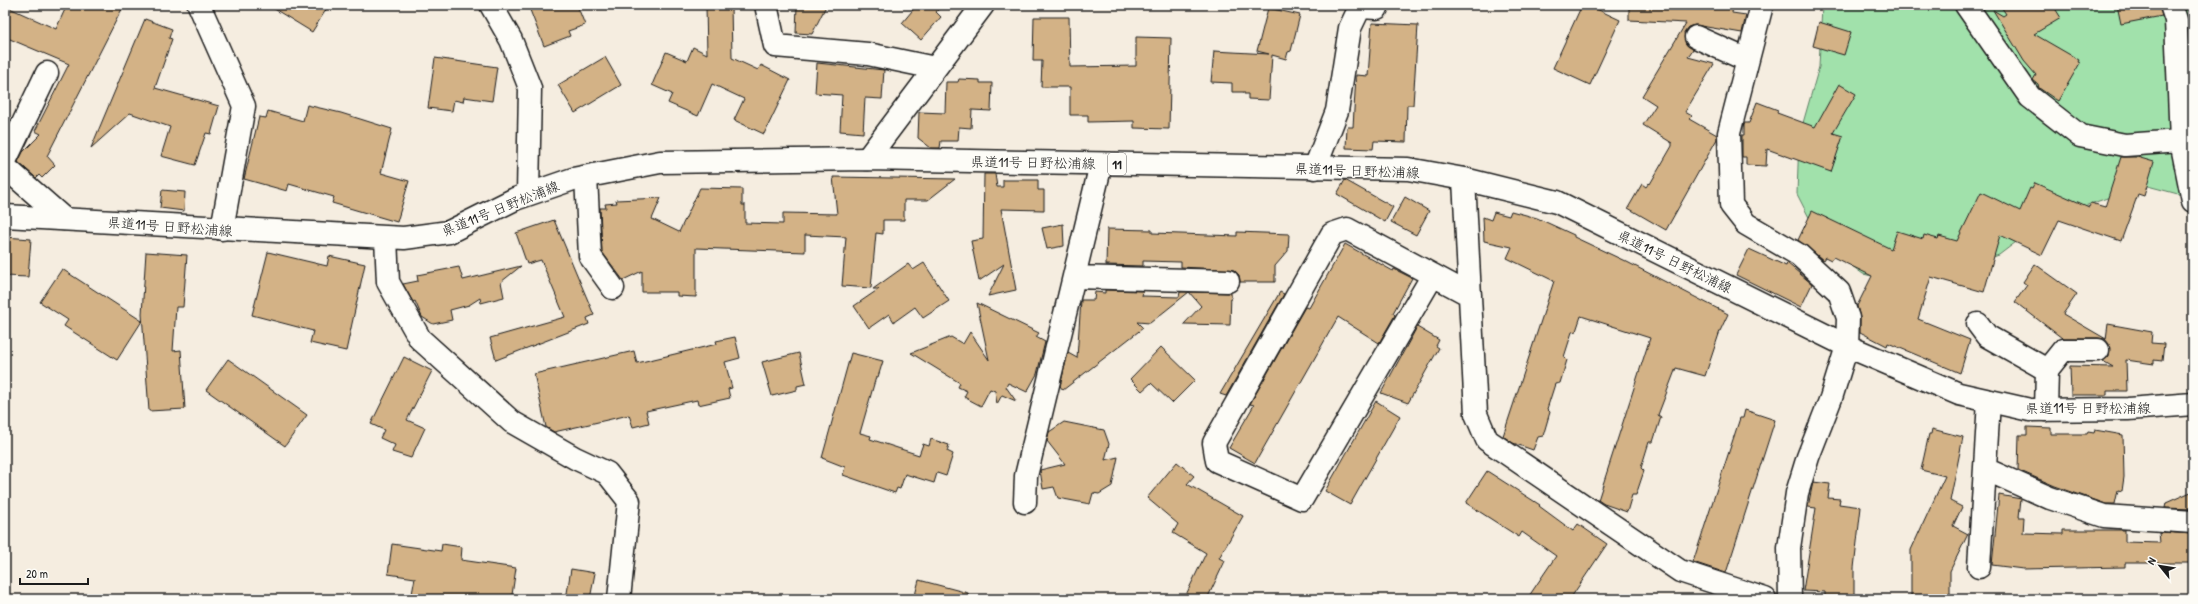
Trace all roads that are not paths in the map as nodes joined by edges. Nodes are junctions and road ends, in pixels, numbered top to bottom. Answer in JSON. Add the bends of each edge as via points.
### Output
{"nodes":[{"id":1,"x":199,"y":5,"type":"edge"},
{"id":2,"x":491,"y":5,"type":"edge"},
{"id":3,"x":766,"y":5,"type":"edge"},
{"id":4,"x":983,"y":5,"type":"edge"},
{"id":5,"x":1378,"y":5,"type":"edge"},
{"id":6,"x":1762,"y":5,"type":"edge"},
{"id":7,"x":1966,"y":5,"type":"edge"},
{"id":8,"x":2171,"y":5,"type":"edge"},
{"id":9,"x":1696,"y":37,"type":"dead end"},
{"id":10,"x":1747,"y":60,"type":"junction"},
{"id":11,"x":935,"y":68,"type":"junction"},
{"id":12,"x":47,"y":73,"type":"dead end"},
{"id":13,"x":2187,"y":141,"type":"edge"},
{"id":14,"x":867,"y":159,"type":"junction"},
{"id":15,"x":5,"y":161,"type":"edge"},
{"id":16,"x":1101,"y":164,"type":"junction"},
{"id":17,"x":5,"y":167,"type":"edge"},
{"id":18,"x":1315,"y":168,"type":"junction"},
{"id":19,"x":586,"y":177,"type":"junction"},
{"id":20,"x":1464,"y":179,"type":"junction"},
{"id":21,"x":528,"y":194,"type":"junction"},
{"id":22,"x":2193,"y":202,"type":"edge"},
{"id":23,"x":5,"y":216,"type":"edge"},
{"id":24,"x":64,"y":220,"type":"junction"},
{"id":25,"x":222,"y":230,"type":"junction"},
{"id":26,"x":386,"y":238,"type":"junction"},
{"id":27,"x":1432,"y":275,"type":"junction"},
{"id":28,"x":1074,"y":277,"type":"junction"},
{"id":29,"x":1228,"y":281,"type":"dead end"},
{"id":30,"x":613,"y":288,"type":"dead end"},
{"id":31,"x":1470,"y":295,"type":"junction"},
{"id":32,"x":1978,"y":324,"type":"dead end"},
{"id":33,"x":1847,"y":346,"type":"junction"},
{"id":34,"x":2098,"y":350,"type":"dead end"},
{"id":35,"x":2047,"y":370,"type":"junction"},
{"id":36,"x":1989,"y":401,"type":"junction"},
{"id":37,"x":2193,"y":404,"type":"edge"},
{"id":38,"x":2046,"y":410,"type":"junction"},
{"id":39,"x":1985,"y":469,"type":"junction"},
{"id":40,"x":1025,"y":502,"type":"dead end"},
{"id":41,"x":2193,"y":522,"type":"edge"},
{"id":42,"x":1979,"y":567,"type":"dead end"},
{"id":43,"x":619,"y":599,"type":"edge"},
{"id":44,"x":1765,"y":599,"type":"edge"},
{"id":45,"x":1790,"y":599,"type":"edge"}],
"edges":[{"from":1,"to":25,"type":"street","via":[[244,106]]},
{"from":2,"to":21,"type":"street","via":[[511,40],[530,88]]},
{"from":3,"to":11,"type":"street","via":[[775,46],[868,54]]},
{"from":4,"to":11,"type":"street"},
{"from":5,"to":18,"type":"street","via":[[1377,8],[1360,7],[1350,28],[1337,111]]},
{"from":6,"to":10,"type":"street"},
{"from":7,"to":13,"type":"street","via":[[2030,97],[2080,136],[2125,145]]},
{"from":8,"to":13,"type":"street","via":[[2176,20]]},
{"from":9,"to":10,"type":"street"},
{"from":10,"to":33,"type":"street","via":[[1729,133],[1731,205],[1746,224],[1799,255],[1839,292],[1848,318]]},
{"from":11,"to":14,"type":"street"},
{"from":12,"to":15,"type":"street"},
{"from":13,"to":22,"type":"street"},
{"from":14,"to":16,"type":"street","name":"県道11号 日野松浦線","number":"11"},
{"from":14,"to":19,"type":"street","name":"県道11号 日野松浦線","number":"11","via":[[660,162]]},
{"from":16,"to":18,"type":"street","name":"県道11号 日野松浦線","number":"11"},
{"from":16,"to":28,"type":"street"},
{"from":17,"to":24,"type":"street"},
{"from":18,"to":20,"type":"street","name":"県道11号 日野松浦線","number":"11","via":[[1408,169]]},
{"from":19,"to":21,"type":"street","name":"県道11号 日野松浦線","number":"11"},
{"from":19,"to":30,"type":"street","via":[[590,256]]},
{"from":20,"to":31,"type":"street"},
{"from":20,"to":33,"type":"street","name":"県道11号 日野松浦線","number":"11","via":[[1557,202]]},
{"from":21,"to":26,"type":"street","name":"県道11号 日野松浦線","number":"11","via":[[449,232]]},
{"from":23,"to":24,"type":"street","name":"県道11号 日野松浦線","number":"11"},
{"from":24,"to":25,"type":"street","name":"県道11号 日野松浦線","number":"11"},
{"from":25,"to":26,"type":"street","name":"県道11号 日野松浦線","number":"11"},
{"from":26,"to":43,"type":"street","via":[[388,282],[420,339],[512,422],[607,473],[629,501]]},
{"from":27,"to":27,"type":"street","via":[[1347,229],[1332,234],[1214,442],[1217,461],[1302,499]]},
{"from":27,"to":31,"type":"street"},
{"from":28,"to":29,"type":"street"},
{"from":28,"to":40,"type":"street","via":[[1026,476]]},
{"from":31,"to":44,"type":"street","via":[[1476,414],[1487,440],[1680,571]]},
{"from":32,"to":35,"type":"street","via":[[1987,336]]},
{"from":33,"to":36,"type":"street","name":"県道11号 日野松浦線","number":"11","via":[[1959,394]]},
{"from":33,"to":45,"type":"street","via":[[1796,493],[1789,548]]},
{"from":34,"to":35,"type":"street","via":[[2063,350]]},
{"from":35,"to":38,"type":"street"},
{"from":36,"to":38,"type":"street","name":"県道11号 日野松浦線","number":"11","via":[[2030,410]]},
{"from":36,"to":39,"type":"street"},
{"from":37,"to":38,"type":"street","name":"県道11号 日野松浦線","number":"11","via":[[2128,410]]},
{"from":39,"to":41,"type":"street","via":[[2050,498],[2104,516]]},
{"from":39,"to":42,"type":"street"}]}
